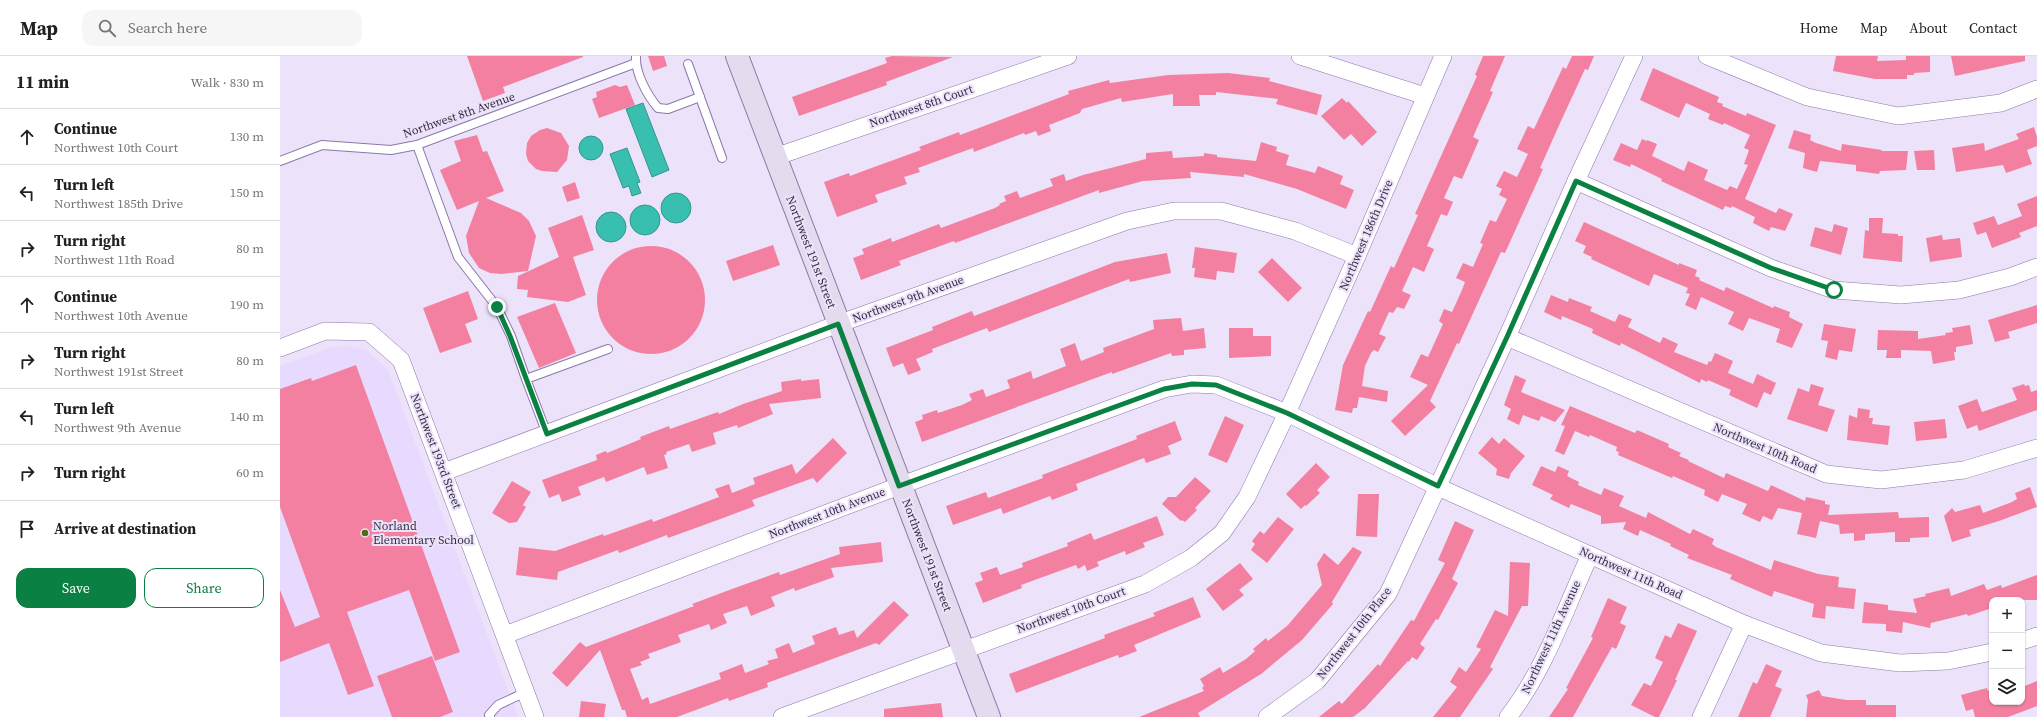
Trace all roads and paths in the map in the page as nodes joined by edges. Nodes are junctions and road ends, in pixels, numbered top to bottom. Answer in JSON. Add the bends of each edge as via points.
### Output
{"nodes":[{"id":1,"x":738,"y":56,"type":"edge"},
{"id":2,"x":1068,"y":56,"type":"edge"},
{"id":3,"x":1300,"y":56,"type":"edge"},
{"id":4,"x":1443,"y":56,"type":"edge"},
{"id":5,"x":1634,"y":56,"type":"edge"},
{"id":6,"x":1706,"y":56,"type":"edge"},
{"id":7,"x":636,"y":59,"type":"edge"},
{"id":8,"x":688,"y":64,"type":"dead end"},
{"id":9,"x":2037,"y":89,"type":"edge"},
{"id":10,"x":1425,"y":96,"type":"junction"},
{"id":11,"x":700,"y":97,"type":"junction"},
{"id":12,"x":417,"y":145,"type":"junction"},
{"id":13,"x":775,"y":157,"type":"junction"},
{"id":14,"x":722,"y":158,"type":"dead end"},
{"id":15,"x":280,"y":161,"type":"edge"},
{"id":16,"x":1576,"y":181,"type":"junction"},
{"id":17,"x":1357,"y":256,"type":"junction"},
{"id":18,"x":2037,"y":267,"type":"edge"},
{"id":19,"x":838,"y":324,"type":"junction"},
{"id":20,"x":1507,"y":337,"type":"junction"},
{"id":21,"x":280,"y":348,"type":"edge"},
{"id":22,"x":608,"y":350,"type":"dead end"},
{"id":23,"x":526,"y":379,"type":"junction"},
{"id":24,"x":1287,"y":413,"type":"junction"},
{"id":25,"x":547,"y":434,"type":"junction"},
{"id":26,"x":2037,"y":448,"type":"edge"},
{"id":27,"x":444,"y":472,"type":"junction"},
{"id":28,"x":899,"y":486,"type":"junction"},
{"id":29,"x":1438,"y":486,"type":"junction"},
{"id":30,"x":1590,"y":555,"type":"junction"},
{"id":31,"x":1744,"y":624,"type":"junction"},
{"id":32,"x":505,"y":635,"type":"junction"},
{"id":33,"x":2037,"y":636,"type":"edge"},
{"id":34,"x":2025,"y":640,"type":"edge"},
{"id":35,"x":964,"y":649,"type":"junction"},
{"id":36,"x":1989,"y":653,"type":"edge"},
{"id":37,"x":526,"y":692,"type":"junction"},
{"id":38,"x":490,"y":717,"type":"edge"},
{"id":39,"x":535,"y":717,"type":"edge"},
{"id":40,"x":782,"y":717,"type":"edge"},
{"id":41,"x":989,"y":717,"type":"edge"},
{"id":42,"x":1268,"y":717,"type":"edge"},
{"id":43,"x":1508,"y":717,"type":"edge"},
{"id":44,"x":1701,"y":717,"type":"edge"}],
"edges":[{"from":1,"to":13,"type":"street","name":"Northwest 191st Street"},
{"from":2,"to":13,"type":"street","name":"Northwest 8th Court"},
{"from":3,"to":10,"type":"street"},
{"from":4,"to":10,"type":"street","name":"Northwest 186th Drive"},
{"from":5,"to":16,"type":"street","name":"Northwest 10th Place"},
{"from":6,"to":9,"type":"street","via":[[1807,98],[1898,116],[2001,103]]},
{"from":7,"to":11,"type":"lane","via":[[649,98],[658,108],[668,109]]},
{"from":7,"to":12,"type":"lane","name":"Northwest 8th Avenue"},
{"from":8,"to":11,"type":"lane"},
{"from":10,"to":17,"type":"street","name":"Northwest 186th Drive"},
{"from":11,"to":14,"type":"lane"},
{"from":12,"to":15,"type":"lane","name":"Northwest 8th Avenue","via":[[391,150],[322,145]]},
{"from":12,"to":23,"type":"lane","via":[[458,257],[497,307]]},
{"from":13,"to":19,"type":"street","name":"Northwest 191st Street"},
{"from":16,"to":18,"type":"street","via":[[1771,268],[1834,290],[1901,296],[1959,290]]},
{"from":16,"to":20,"type":"street","name":"Northwest 10th Place"},
{"from":17,"to":19,"type":"street","name":"Northwest 9th Avenue","via":[[1295,231],[1220,211],[1174,211],[1128,222]]},
{"from":17,"to":24,"type":"street","name":"Northwest 186th Drive"},
{"from":19,"to":25,"type":"street","name":"Northwest 9th Avenue"},
{"from":19,"to":28,"type":"street","name":"Northwest 191st Street"},
{"from":20,"to":26,"type":"street","name":"Northwest 10th Road","via":[[1826,474],[1881,480],[1964,470]]},
{"from":20,"to":29,"type":"street","name":"Northwest 10th Place"},
{"from":21,"to":27,"type":"street","name":"Northwest 193rd Street","via":[[325,331],[369,332],[401,360]]},
{"from":22,"to":23,"type":"lane"},
{"from":23,"to":25,"type":"lane"},
{"from":24,"to":28,"type":"street","name":"Northwest 10th Avenue","via":[[1216,385],[1192,384],[1164,389]]},
{"from":24,"to":29,"type":"street","name":"Northwest 11th Road"},
{"from":24,"to":35,"type":"street","name":"Northwest 10th Court","via":[[1247,496],[1222,533],[1191,558],[1145,584]]},
{"from":25,"to":27,"type":"street","name":"Northwest 9th Avenue"},
{"from":27,"to":32,"type":"street","name":"Northwest 193rd Street"},
{"from":28,"to":32,"type":"street","name":"Northwest 10th Avenue"},
{"from":28,"to":35,"type":"street","name":"Northwest 191st Street"},
{"from":29,"to":30,"type":"street","name":"Northwest 11th Road"},
{"from":29,"to":42,"type":"street","name":"Northwest 10th Place","via":[[1388,594],[1317,681]]},
{"from":30,"to":31,"type":"street","name":"Northwest 11th Road"},
{"from":30,"to":43,"type":"street","name":"Northwest 11th Avenue","via":[[1522,700]]},
{"from":31,"to":36,"type":"street","name":"Northwest 11th Road","via":[[1820,653],[1900,663],[1948,661]]},
{"from":31,"to":44,"type":"street"},
{"from":32,"to":37,"type":"street","name":"Northwest 193rd Street"},
{"from":33,"to":34,"type":"street"},
{"from":35,"to":40,"type":"street","name":"Northwest 10th Court"},
{"from":35,"to":41,"type":"street","name":"Northwest 191st Street"},
{"from":37,"to":38,"type":"lane","via":[[498,705]]},
{"from":37,"to":39,"type":"street","name":"Northwest 193rd Street"}]}
